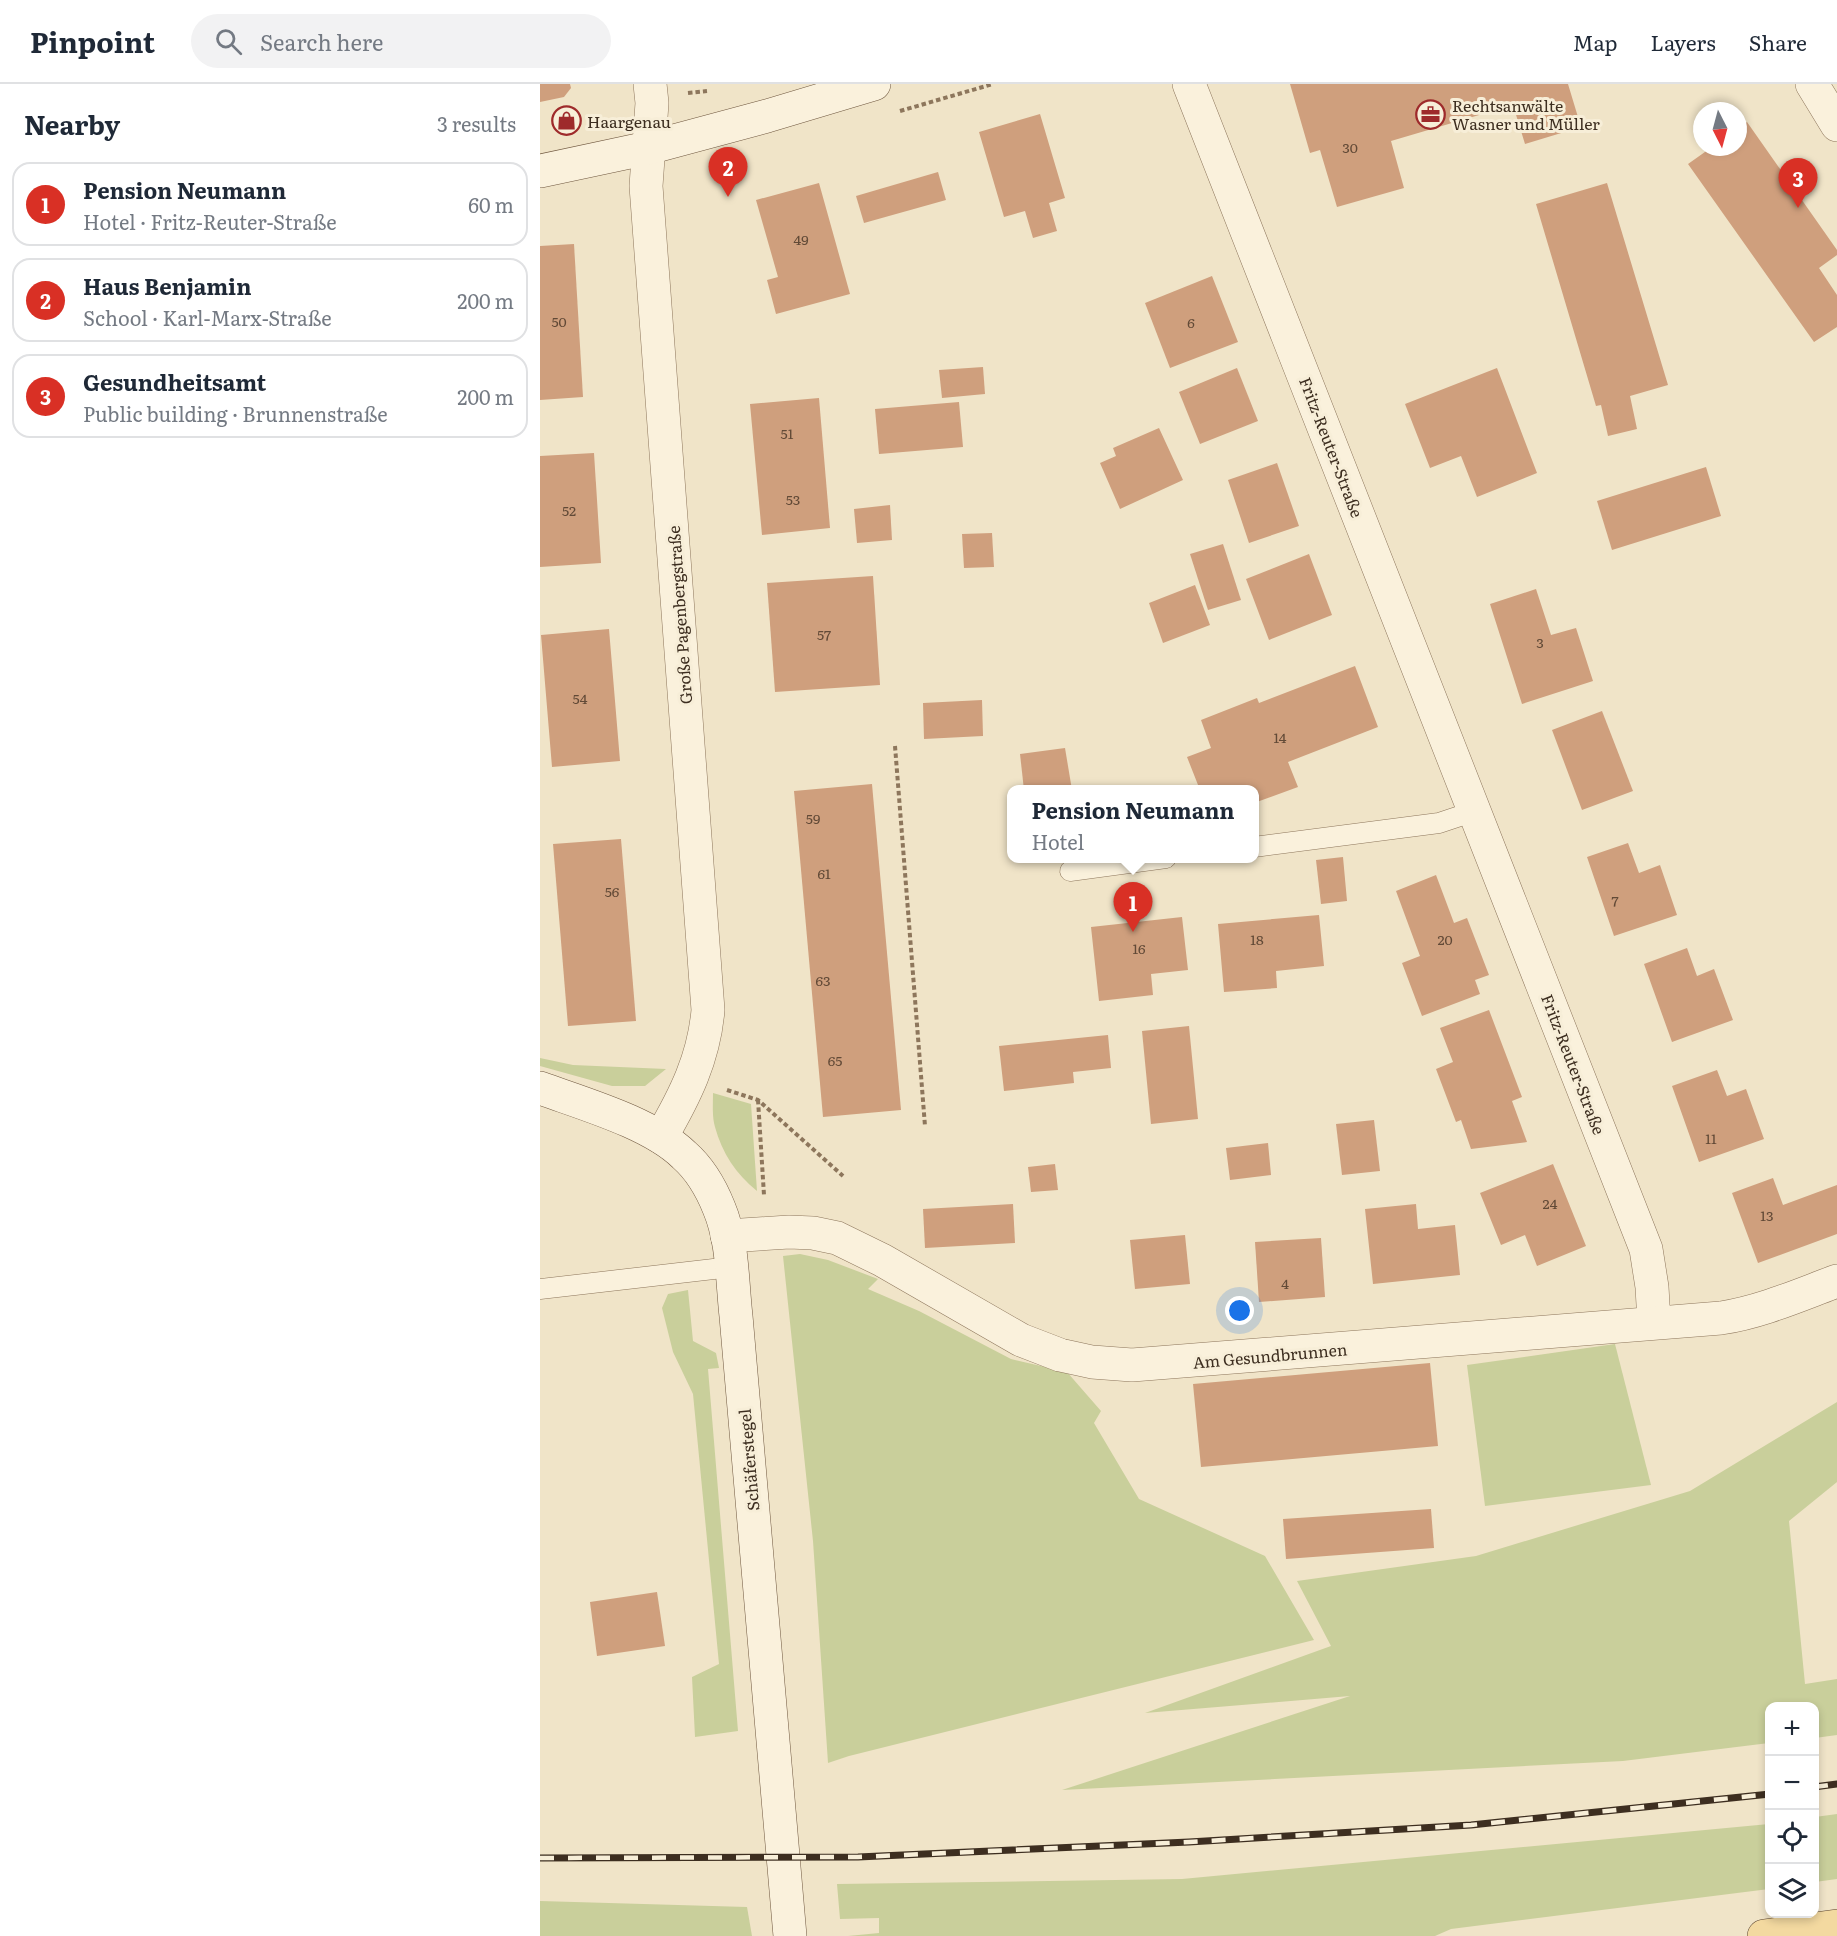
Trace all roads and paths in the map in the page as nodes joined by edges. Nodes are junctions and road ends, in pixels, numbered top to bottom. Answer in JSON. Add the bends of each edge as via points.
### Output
{"nodes":[{"id":1,"x":650,"y":84,"type":"edge"},
{"id":2,"x":874,"y":84,"type":"edge"},
{"id":3,"x":1189,"y":84,"type":"edge"},
{"id":4,"x":1812,"y":84,"type":"edge"},
{"id":5,"x":1837,"y":125,"type":"edge"},
{"id":6,"x":648,"y":148,"type":"junction"},
{"id":7,"x":540,"y":171,"type":"edge"},
{"id":8,"x":895,"y":746,"type":"dead end"},
{"id":9,"x":1475,"y":811,"type":"junction"},
{"id":10,"x":1259,"y":846,"type":"edge"},
{"id":11,"x":1129,"y":863,"type":"edge"},
{"id":12,"x":1070,"y":871,"type":"dead end"},
{"id":13,"x":540,"y":1088,"type":"edge"},
{"id":14,"x":722,"y":1089,"type":"dead end"},
{"id":15,"x":758,"y":1100,"type":"junction"},
{"id":16,"x":925,"y":1126,"type":"dead end"},
{"id":17,"x":661,"y":1137,"type":"junction"},
{"id":18,"x":843,"y":1176,"type":"dead end"},
{"id":19,"x":765,"y":1201,"type":"dead end"},
{"id":20,"x":729,"y":1252,"type":"junction"},
{"id":21,"x":1837,"y":1281,"type":"edge"},
{"id":22,"x":540,"y":1289,"type":"edge"},
{"id":23,"x":1654,"y":1322,"type":"junction"},
{"id":24,"x":1837,"y":1926,"type":"edge"},
{"id":25,"x":790,"y":1936,"type":"edge"},
{"id":26,"x":1764,"y":1936,"type":"edge"}],
"edges":[{"from":1,"to":6,"type":"street","name":"Große Pagenbergstraße"},
{"from":2,"to":6,"type":"street"},
{"from":3,"to":9,"type":"street","name":"Fritz-Reuter-Straße"},
{"from":4,"to":5,"type":"street"},
{"from":6,"to":7,"type":"street"},
{"from":6,"to":17,"type":"street","name":"Große Pagenbergstraße","via":[[646,186],[708,1010],[706,1036],[693,1076]]},
{"from":8,"to":16,"type":"path"},
{"from":9,"to":10,"type":"lane","via":[[1439,823]]},
{"from":9,"to":23,"type":"street","name":"Fritz-Reuter-Straße","via":[[1647,1249]]},
{"from":11,"to":12,"type":"lane"},
{"from":13,"to":17,"type":"street","name":"Schäferstegel"},
{"from":14,"to":15,"type":"path"},
{"from":15,"to":18,"type":"path"},
{"from":15,"to":19,"type":"path"},
{"from":17,"to":20,"type":"street","name":"Schäferstegel","via":[[703,1175],[720,1209]]},
{"from":20,"to":22,"type":"lane"},
{"from":20,"to":23,"type":"street","name":"Am Gesundbrunnen","via":[[789,1232],[837,1238],[1021,1340],[1092,1362],[1171,1363]]},
{"from":20,"to":25,"type":"street","name":"Schäferstegel"},
{"from":21,"to":23,"type":"street","name":"Am Gesundbrunnen","via":[[1742,1315]]},
{"from":24,"to":26,"type":"main road"}]}
